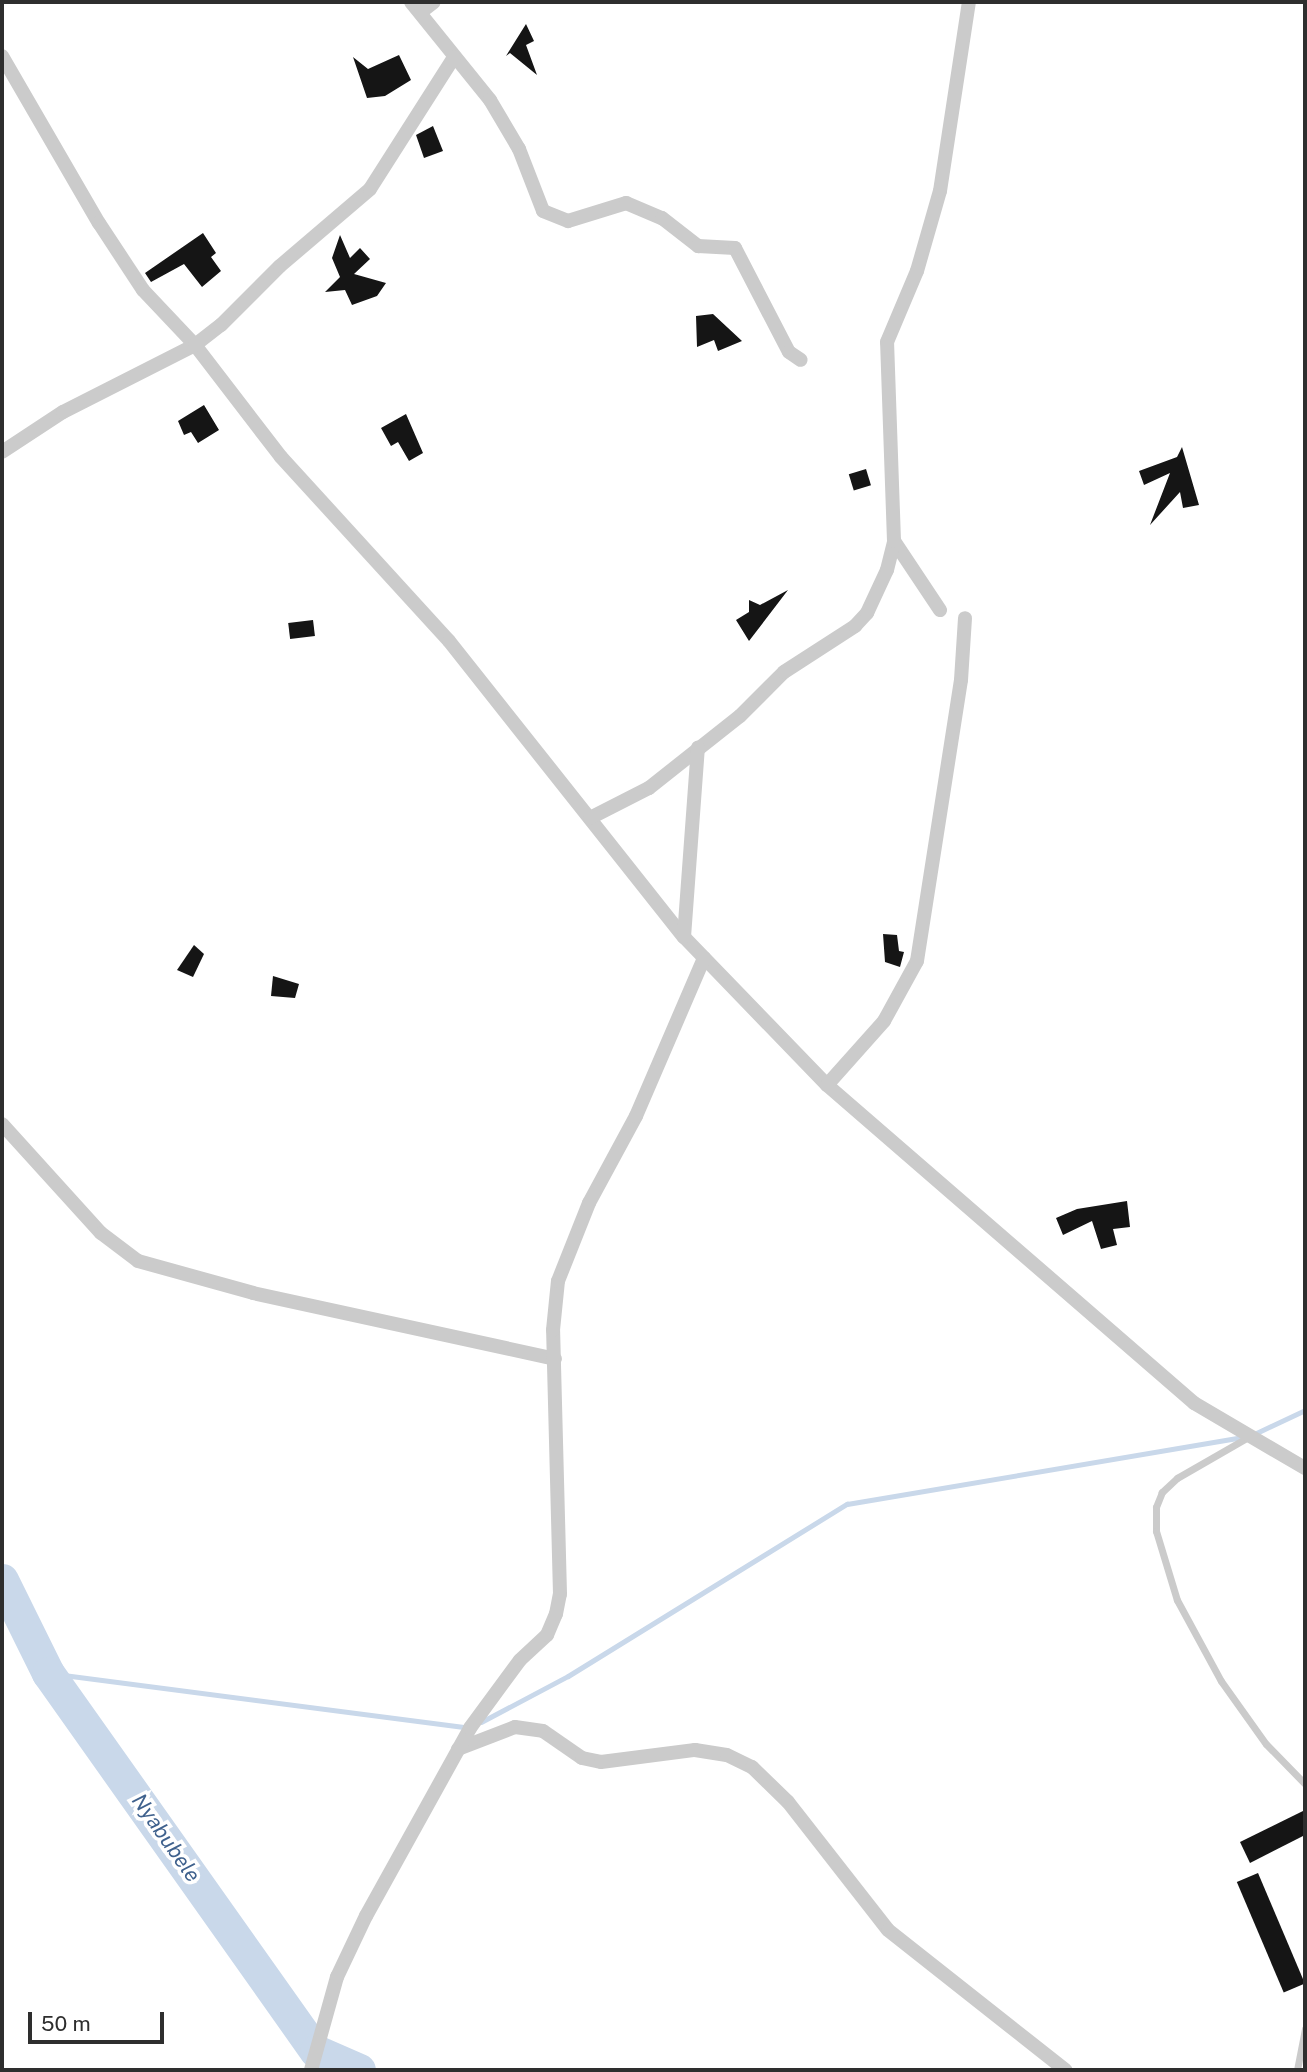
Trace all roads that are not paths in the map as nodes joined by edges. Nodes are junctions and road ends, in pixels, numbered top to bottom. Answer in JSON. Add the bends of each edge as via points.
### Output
{"nodes":[{"id":1,"x":434,"y":2,"type":"edge"},
{"id":2,"x":969,"y":2,"type":"edge"},
{"id":3,"x":416,"y":7,"type":"edge"},
{"id":4,"x":2,"y":56,"type":"edge"},
{"id":5,"x":454,"y":57,"type":"junction"},
{"id":6,"x":195,"y":345,"type":"junction"},
{"id":7,"x":801,"y":360,"type":"dead end"},
{"id":8,"x":2,"y":452,"type":"edge"},
{"id":9,"x":894,"y":541,"type":"junction"},
{"id":10,"x":940,"y":610,"type":"dead end"},
{"id":11,"x":965,"y":618,"type":"dead end"},
{"id":12,"x":698,"y":748,"type":"junction"},
{"id":13,"x":590,"y":818,"type":"junction"},
{"id":14,"x":684,"y":937,"type":"junction"},
{"id":15,"x":704,"y":958,"type":"junction"},
{"id":16,"x":827,"y":1085,"type":"junction"},
{"id":17,"x":2,"y":1124,"type":"edge"},
{"id":18,"x":555,"y":1359,"type":"junction"},
{"id":19,"x":1250,"y":1436,"type":"junction"},
{"id":20,"x":1305,"y":1468,"type":"edge"},
{"id":21,"x":458,"y":1749,"type":"junction"},
{"id":22,"x":1305,"y":1784,"type":"edge"},
{"id":23,"x":1305,"y":2029,"type":"edge"},
{"id":24,"x":311,"y":2070,"type":"edge"},
{"id":25,"x":1065,"y":2070,"type":"edge"},
{"id":26,"x":1297,"y":2070,"type":"edge"}],
"edges":[{"from":1,"to":3,"type":"street"},
{"from":2,"to":9,"type":"street","via":[[940,191],[917,271],[887,342]]},
{"from":3,"to":5,"type":"street"},
{"from":4,"to":6,"type":"street","via":[[143,290]]},
{"from":5,"to":6,"type":"street","via":[[370,189]]},
{"from":5,"to":7,"type":"street","via":[[490,100],[519,149],[543,211],[568,221],[626,203],[662,218],[698,246],[735,248],[789,352]]},
{"from":6,"to":8,"type":"street","via":[[63,412]]},
{"from":6,"to":13,"type":"street","via":[[281,457],[449,641]]},
{"from":9,"to":10,"type":"street"},
{"from":9,"to":12,"type":"street","via":[[887,570],[867,613],[855,626],[784,672],[740,716]]},
{"from":11,"to":16,"type":"street","via":[[961,680],[917,961],[884,1021]]},
{"from":12,"to":13,"type":"street","via":[[627,802]]},
{"from":12,"to":14,"type":"street"},
{"from":13,"to":14,"type":"street"},
{"from":14,"to":15,"type":"street"},
{"from":15,"to":16,"type":"street"},
{"from":15,"to":18,"type":"street","via":[[636,1116],[600,1179],[567,1253],[554,1303]]},
{"from":16,"to":19,"type":"street","via":[[1194,1403]]},
{"from":17,"to":18,"type":"street","via":[[101,1233],[138,1261],[253,1293]]},
{"from":18,"to":21,"type":"street","via":[[560,1594],[556,1614],[547,1635],[520,1660]]},
{"from":19,"to":20,"type":"street"},
{"from":19,"to":22,"type":"lane","via":[[1177,1478],[1163,1492],[1156,1507],[1156,1531],[1177,1600],[1221,1681],[1266,1744]]},
{"from":21,"to":24,"type":"street","via":[[337,1977]]},
{"from":21,"to":25,"type":"street","via":[[515,1727],[543,1731],[582,1758],[601,1762],[695,1750],[727,1755],[752,1767],[788,1802],[888,1930]]},
{"from":23,"to":26,"type":"lane"}]}
